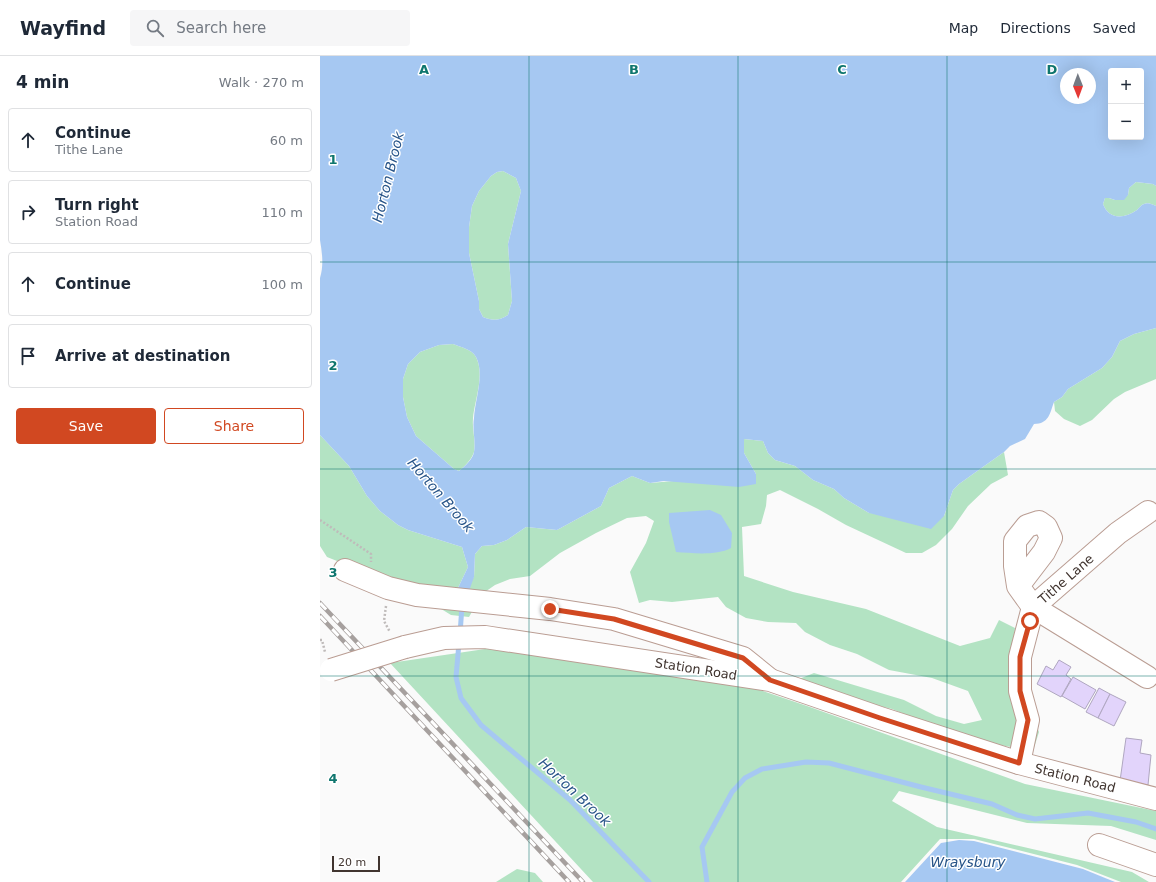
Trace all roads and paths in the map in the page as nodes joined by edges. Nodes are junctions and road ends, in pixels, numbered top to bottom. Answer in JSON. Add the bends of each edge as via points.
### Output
{"nodes":[{"id":1,"x":1148,"y":512,"type":"dead end"},
{"id":2,"x":320,"y":520,"type":"edge"},
{"id":3,"x":345,"y":570,"type":"dead end"},
{"id":4,"x":373,"y":582,"type":"junction"},
{"id":5,"x":1018,"y":586,"type":"dead end"},
{"id":6,"x":1033,"y":608,"type":"junction"},
{"id":7,"x":325,"y":672,"type":"edge"},
{"id":8,"x":1147,"y":677,"type":"dead end"},
{"id":9,"x":770,"y":680,"type":"junction"},
{"id":10,"x":1019,"y":763,"type":"junction"},
{"id":11,"x":1156,"y":799,"type":"edge"},
{"id":12,"x":1098,"y":845,"type":"dead end"},
{"id":13,"x":1156,"y":865,"type":"edge"}],
"edges":[{"from":1,"to":6,"type":"street","name":"Tithe Lane","via":[[1118,533]]},
{"from":2,"to":4,"type":"path","via":[[371,554]]},
{"from":3,"to":4,"type":"street"},
{"from":4,"to":9,"type":"street","via":[[417,595],[550,609],[614,619],[743,658]]},
{"from":5,"to":6,"type":"street"},
{"from":6,"to":8,"type":"street"},
{"from":6,"to":10,"type":"street","name":"Tithe Lane","via":[[1020,657],[1020,691],[1028,720]]},
{"from":7,"to":9,"type":"street","name":"Station Road","bridge":true,"via":[[405,647],[444,638],[485,636]]},
{"from":9,"to":10,"type":"street","name":"Station Road"},
{"from":10,"to":11,"type":"street","name":"Station Road"},
{"from":12,"to":13,"type":"street"}]}
